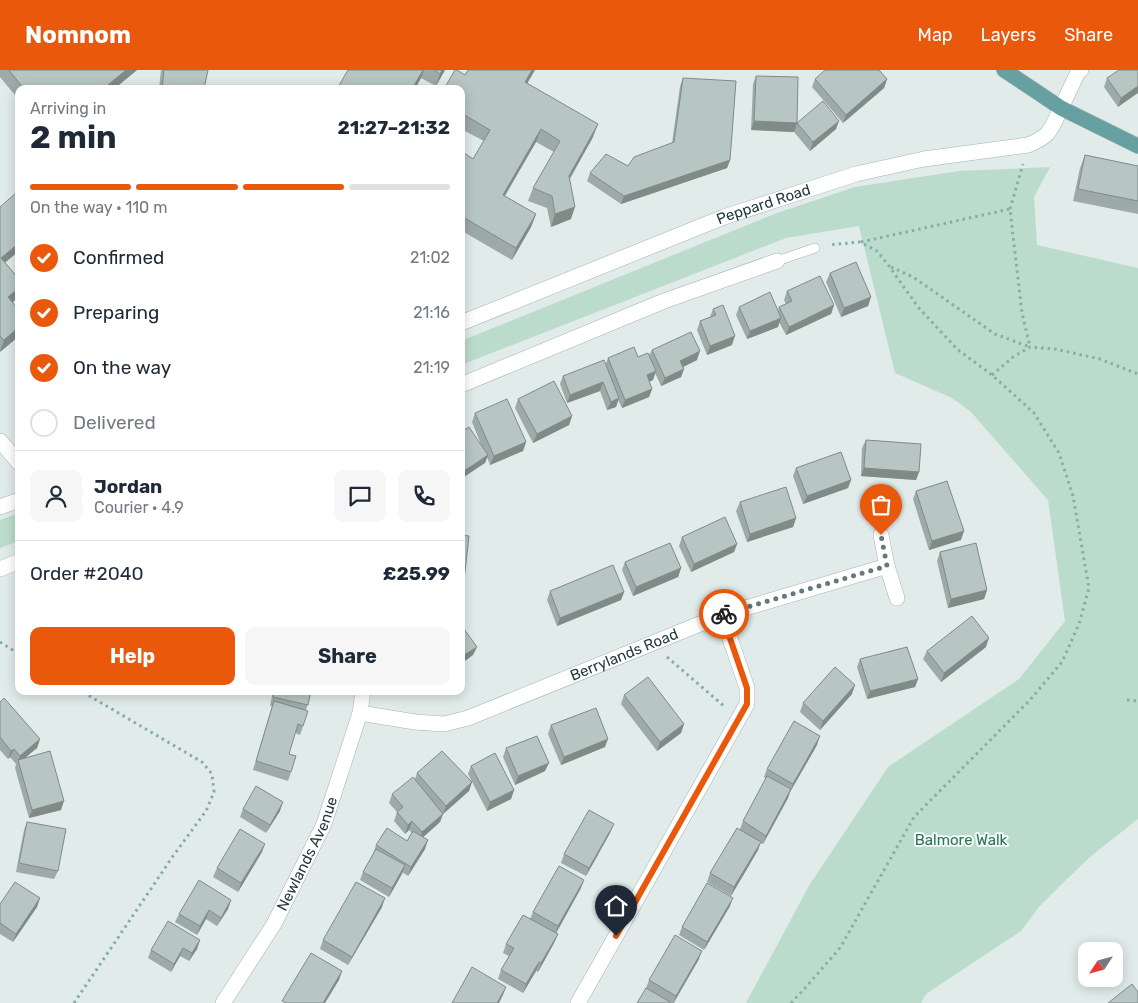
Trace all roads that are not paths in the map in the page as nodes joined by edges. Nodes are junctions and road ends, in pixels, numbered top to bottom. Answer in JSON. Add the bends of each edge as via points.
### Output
{"nodes":[{"id":1,"x":1004,"y":70,"type":"edge"},
{"id":2,"x":1081,"y":70,"type":"edge"},
{"id":3,"x":1061,"y":108,"type":"junction"},
{"id":4,"x":1138,"y":146,"type":"edge"},
{"id":5,"x":815,"y":248,"type":"road end"},
{"id":6,"x":777,"y":261,"type":"joint"},
{"id":7,"x":465,"y":321,"type":"edge"},
{"id":8,"x":465,"y":383,"type":"edge"},
{"id":9,"x":0,"y":441,"type":"edge"},
{"id":10,"x":15,"y":458,"type":"edge"},
{"id":11,"x":15,"y":501,"type":"edge"},
{"id":12,"x":0,"y":507,"type":"edge"},
{"id":13,"x":881,"y":535,"type":"dead end"},
{"id":14,"x":15,"y":563,"type":"edge"},
{"id":15,"x":887,"y":566,"type":"junction"},
{"id":16,"x":0,"y":569,"type":"edge"},
{"id":17,"x":897,"y":598,"type":"dead end"},
{"id":18,"x":722,"y":615,"type":"junction"},
{"id":19,"x":362,"y":695,"type":"edge"},
{"id":20,"x":360,"y":713,"type":"junction"},
{"id":21,"x":222,"y":1003,"type":"edge"},
{"id":22,"x":578,"y":1003,"type":"edge"}],
"edges":[{"from":1,"to":3,"type":"main road"},
{"from":2,"to":3,"type":"street","name":"Peppard Road"},
{"from":3,"to":4,"type":"main road"},
{"from":3,"to":7,"type":"street","name":"Peppard Road","via":[[1049,133],[1028,145],[924,159],[856,174],[724,217]]},
{"from":5,"to":6,"type":"lane"},
{"from":6,"to":8,"type":"street","via":[[664,301]]},
{"from":9,"to":10,"type":"street"},
{"from":11,"to":12,"type":"street"},
{"from":13,"to":15,"type":"street"},
{"from":14,"to":16,"type":"street"},
{"from":15,"to":17,"type":"street"},
{"from":15,"to":18,"type":"street","name":"Berrylands Road"},
{"from":18,"to":20,"type":"street","name":"Berrylands Road","via":[[468,718],[444,724]]},
{"from":18,"to":22,"type":"street","via":[[747,688],[747,704]]},
{"from":19,"to":20,"type":"street","name":"Newlands Avenue"},
{"from":20,"to":21,"type":"street","name":"Newlands Avenue","via":[[324,824],[274,924]]}]}
